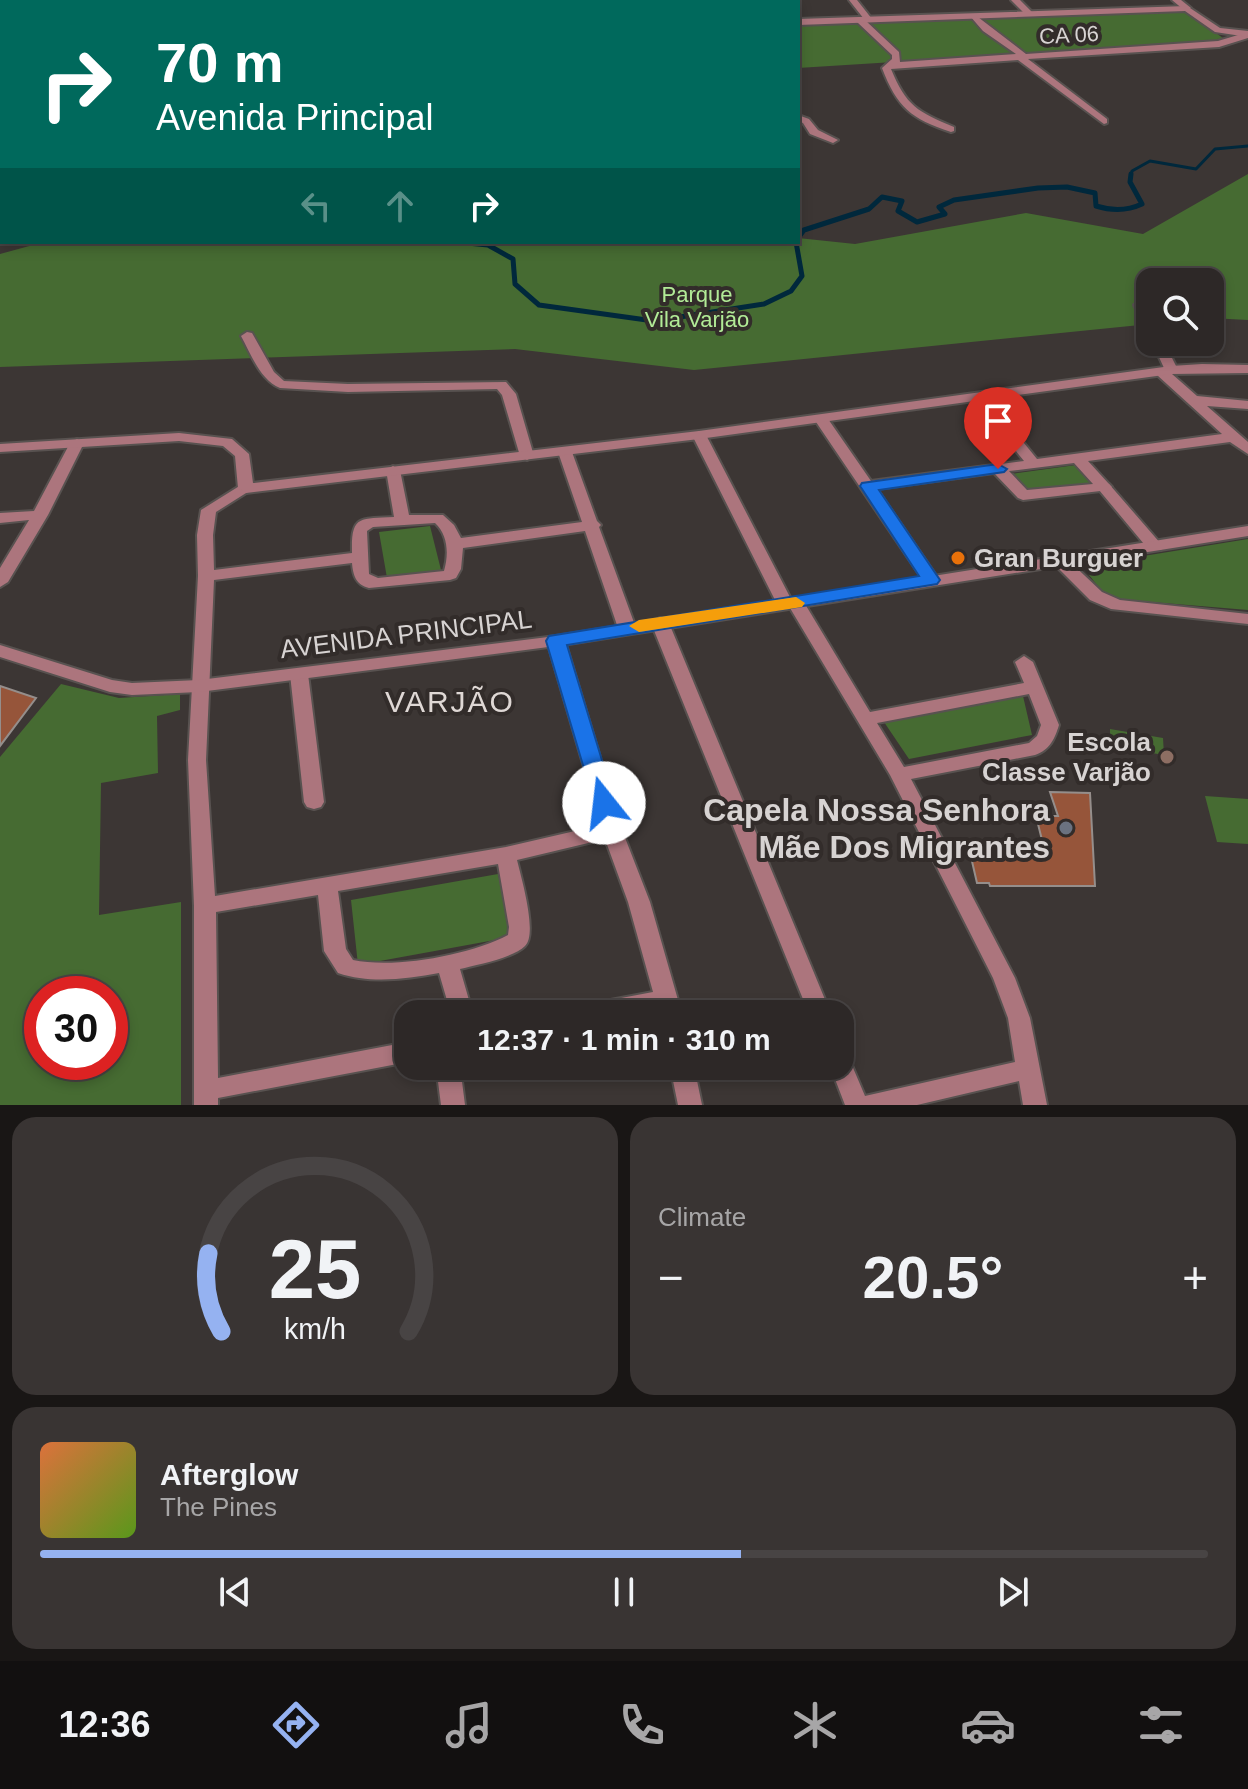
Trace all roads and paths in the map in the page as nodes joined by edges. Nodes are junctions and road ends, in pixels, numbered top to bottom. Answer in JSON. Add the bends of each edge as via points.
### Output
{"nodes":[{"id":1,"x":853,"y":0,"type":"edge"},
{"id":2,"x":1015,"y":0,"type":"edge"},
{"id":3,"x":1176,"y":0,"type":"edge"},
{"id":4,"x":1187,"y":8,"type":"junction"},
{"id":5,"x":1030,"y":14,"type":"junction"},
{"id":6,"x":974,"y":16,"type":"junction"},
{"id":7,"x":864,"y":20,"type":"junction"},
{"id":8,"x":800,"y":22,"type":"edge"},
{"id":9,"x":1248,"y":35,"type":"edge"},
{"id":10,"x":1021,"y":56,"type":"junction"},
{"id":11,"x":891,"y":65,"type":"junction"},
{"id":12,"x":800,"y":119,"type":"edge"},
{"id":13,"x":1104,"y":121,"type":"dead end"},
{"id":14,"x":951,"y":129,"type":"dead end"},
{"id":15,"x":833,"y":140,"type":"dead end"},
{"id":16,"x":247,"y":336,"type":"dead end"},
{"id":17,"x":1160,"y":356,"type":"edge"},
{"id":18,"x":1248,"y":369,"type":"edge"},
{"id":19,"x":1163,"y":372,"type":"junction"},
{"id":20,"x":979,"y":397,"type":"junction"},
{"id":21,"x":1191,"y":400,"type":"junction"},
{"id":22,"x":1248,"y":405,"type":"edge"},
{"id":23,"x":821,"y":419,"type":"junction"},
{"id":24,"x":699,"y":435,"type":"junction"},
{"id":25,"x":1232,"y":437,"type":"junction"},
{"id":26,"x":77,"y":443,"type":"junction"},
{"id":27,"x":0,"y":448,"type":"edge"},
{"id":28,"x":1248,"y":450,"type":"edge"},
{"id":29,"x":565,"y":452,"type":"junction"},
{"id":30,"x":527,"y":456,"type":"junction"},
{"id":31,"x":1078,"y":458,"type":"junction"},
{"id":32,"x":1034,"y":464,"type":"junction"},
{"id":33,"x":998,"y":469,"type":"junction"},
{"id":34,"x":393,"y":470,"type":"junction"},
{"id":35,"x":868,"y":486,"type":"junction"},
{"id":36,"x":1104,"y":487,"type":"junction"},
{"id":37,"x":246,"y":488,"type":"junction"},
{"id":38,"x":40,"y":515,"type":"junction"},
{"id":39,"x":0,"y":518,"type":"edge"},
{"id":40,"x":402,"y":519,"type":"junction"},
{"id":41,"x":593,"y":525,"type":"junction"},
{"id":42,"x":1248,"y":531,"type":"edge"},
{"id":43,"x":454,"y":544,"type":"junction"},
{"id":44,"x":1155,"y":547,"type":"junction"},
{"id":45,"x":359,"y":557,"type":"junction"},
{"id":46,"x":1060,"y":561,"type":"junction"},
{"id":47,"x":206,"y":576,"type":"junction"},
{"id":48,"x":931,"y":580,"type":"junction"},
{"id":49,"x":0,"y":582,"type":"edge"},
{"id":50,"x":791,"y":604,"type":"junction"},
{"id":51,"x":1248,"y":619,"type":"edge"},
{"id":52,"x":660,"y":623,"type":"junction"},
{"id":53,"x":627,"y":628,"type":"junction"},
{"id":54,"x":556,"y":641,"type":"junction"},
{"id":55,"x":0,"y":651,"type":"edge"},
{"id":56,"x":1024,"y":662,"type":"dead end"},
{"id":57,"x":299,"y":674,"type":"junction"},
{"id":58,"x":199,"y":686,"type":"junction"},
{"id":59,"x":1035,"y":687,"type":"junction"},
{"id":60,"x":864,"y":719,"type":"junction"},
{"id":61,"x":899,"y":775,"type":"junction"},
{"id":62,"x":314,"y":802,"type":"dead end"},
{"id":63,"x":612,"y":830,"type":"junction"},
{"id":64,"x":506,"y":855,"type":"junction"},
{"id":65,"x":327,"y":886,"type":"junction"},
{"id":66,"x":205,"y":906,"type":"junction"},
{"id":67,"x":447,"y":963,"type":"junction"},
{"id":68,"x":458,"y":1000,"type":"edge"},
{"id":69,"x":668,"y":1000,"type":"edge"},
{"id":70,"x":814,"y":1000,"type":"edge"},
{"id":71,"x":394,"y":1055,"type":"edge"},
{"id":72,"x":1028,"y":1069,"type":"junction"},
{"id":73,"x":450,"y":1080,"type":"edge"},
{"id":74,"x":685,"y":1080,"type":"edge"},
{"id":75,"x":847,"y":1080,"type":"edge"},
{"id":76,"x":207,"y":1098,"type":"edge"},
{"id":77,"x":453,"y":1105,"type":"edge"},
{"id":78,"x":690,"y":1105,"type":"edge"},
{"id":79,"x":857,"y":1105,"type":"edge"},
{"id":80,"x":871,"y":1105,"type":"edge"},
{"id":81,"x":1035,"y":1105,"type":"edge"}],
"edges":[{"from":1,"to":7,"type":"street"},
{"from":2,"to":5,"type":"street"},
{"from":3,"to":4,"type":"street"},
{"from":4,"to":5,"type":"street","name":"CA 06"},
{"from":4,"to":9,"type":"street","name":"CA 06","via":[[1218,30]]},
{"from":5,"to":6,"type":"street","name":"CA 06"},
{"from":6,"to":7,"type":"street","name":"CA 06"},
{"from":6,"to":10,"type":"street"},
{"from":7,"to":8,"type":"street","name":"CA 06"},
{"from":7,"to":11,"type":"street","via":[[896,54]]},
{"from":9,"to":10,"type":"street","name":"CA 06","via":[[1219,44]]},
{"from":10,"to":11,"type":"street","name":"CA 06"},
{"from":10,"to":13,"type":"street"},
{"from":11,"to":14,"type":"street","via":[[886,68],[898,100]]},
{"from":12,"to":15,"type":"street"},
{"from":16,"to":30,"type":"street","via":[[280,384],[505,387]]},
{"from":17,"to":19,"type":"street"},
{"from":18,"to":19,"type":"street"},
{"from":19,"to":20,"type":"street"},
{"from":19,"to":21,"type":"street"},
{"from":20,"to":23,"type":"street"},
{"from":20,"to":32,"type":"street"},
{"from":21,"to":22,"type":"street"},
{"from":21,"to":25,"type":"street"},
{"from":23,"to":24,"type":"street"},
{"from":23,"to":35,"type":"street"},
{"from":24,"to":29,"type":"street"},
{"from":24,"to":50,"type":"street"},
{"from":25,"to":28,"type":"street"},
{"from":25,"to":31,"type":"street"},
{"from":26,"to":27,"type":"street"},
{"from":26,"to":37,"type":"street","via":[[179,437],[227,442],[242,454]]},
{"from":26,"to":38,"type":"street"},
{"from":29,"to":30,"type":"street"},
{"from":29,"to":41,"type":"street"},
{"from":30,"to":34,"type":"street"},
{"from":31,"to":32,"type":"street"},
{"from":31,"to":36,"type":"street"},
{"from":32,"to":33,"type":"street"},
{"from":33,"to":35,"type":"street"},
{"from":33,"to":36,"type":"street","via":[[1023,495]]},
{"from":34,"to":37,"type":"street"},
{"from":34,"to":40,"type":"street"},
{"from":35,"to":48,"type":"street"},
{"from":36,"to":44,"type":"street"},
{"from":37,"to":47,"type":"street","via":[[209,510]]},
{"from":38,"to":39,"type":"street"},
{"from":38,"to":49,"type":"street"},
{"from":40,"to":43,"type":"street","via":[[444,520]]},
{"from":40,"to":45,"type":"street","via":[[359,529]]},
{"from":41,"to":43,"type":"street"},
{"from":41,"to":53,"type":"street"},
{"from":42,"to":44,"type":"street","name":"AVENIDA PRINCIPAL"},
{"from":43,"to":45,"type":"street","via":[[450,575],[369,583],[361,575]]},
{"from":44,"to":46,"type":"street","name":"AVENIDA PRINCIPAL"},
{"from":45,"to":47,"type":"street"},
{"from":46,"to":48,"type":"street","name":"AVENIDA PRINCIPAL"},
{"from":46,"to":51,"type":"street","via":[[1096,596],[1117,605]]},
{"from":47,"to":58,"type":"street"},
{"from":48,"to":50,"type":"street","name":"AVENIDA PRINCIPAL"},
{"from":50,"to":52,"type":"street","name":"AVENIDA PRINCIPAL"},
{"from":50,"to":60,"type":"street"},
{"from":52,"to":53,"type":"street","name":"AVENIDA PRINCIPAL"},
{"from":52,"to":70,"type":"street"},
{"from":53,"to":54,"type":"street","name":"AVENIDA PRINCIPAL"},
{"from":54,"to":57,"type":"street","name":"AVENIDA PRINCIPAL"},
{"from":54,"to":63,"type":"street"},
{"from":55,"to":58,"type":"street","name":"AVENIDA PRINCIPAL","via":[[110,686]]},
{"from":56,"to":59,"type":"street"},
{"from":57,"to":58,"type":"street","name":"AVENIDA PRINCIPAL"},
{"from":57,"to":62,"type":"street"},
{"from":58,"to":66,"type":"street","via":[[197,760]]},
{"from":59,"to":60,"type":"street"},
{"from":59,"to":61,"type":"street","via":[[1050,725],[1035,748]]},
{"from":60,"to":61,"type":"street"},
{"from":61,"to":72,"type":"street","via":[[1013,996]]},
{"from":63,"to":64,"type":"street"},
{"from":63,"to":69,"type":"street"},
{"from":64,"to":65,"type":"street"},
{"from":64,"to":67,"type":"street","via":[[518,940]]},
{"from":65,"to":66,"type":"street"},
{"from":65,"to":67,"type":"street","via":[[333,942],[346,967],[370,973]]},
{"from":66,"to":76,"type":"street"},
{"from":67,"to":68,"type":"street"},
{"from":71,"to":76,"type":"street"},
{"from":72,"to":80,"type":"street"},
{"from":72,"to":81,"type":"street"},
{"from":73,"to":77,"type":"street"},
{"from":74,"to":78,"type":"street"},
{"from":75,"to":79,"type":"street"}]}
